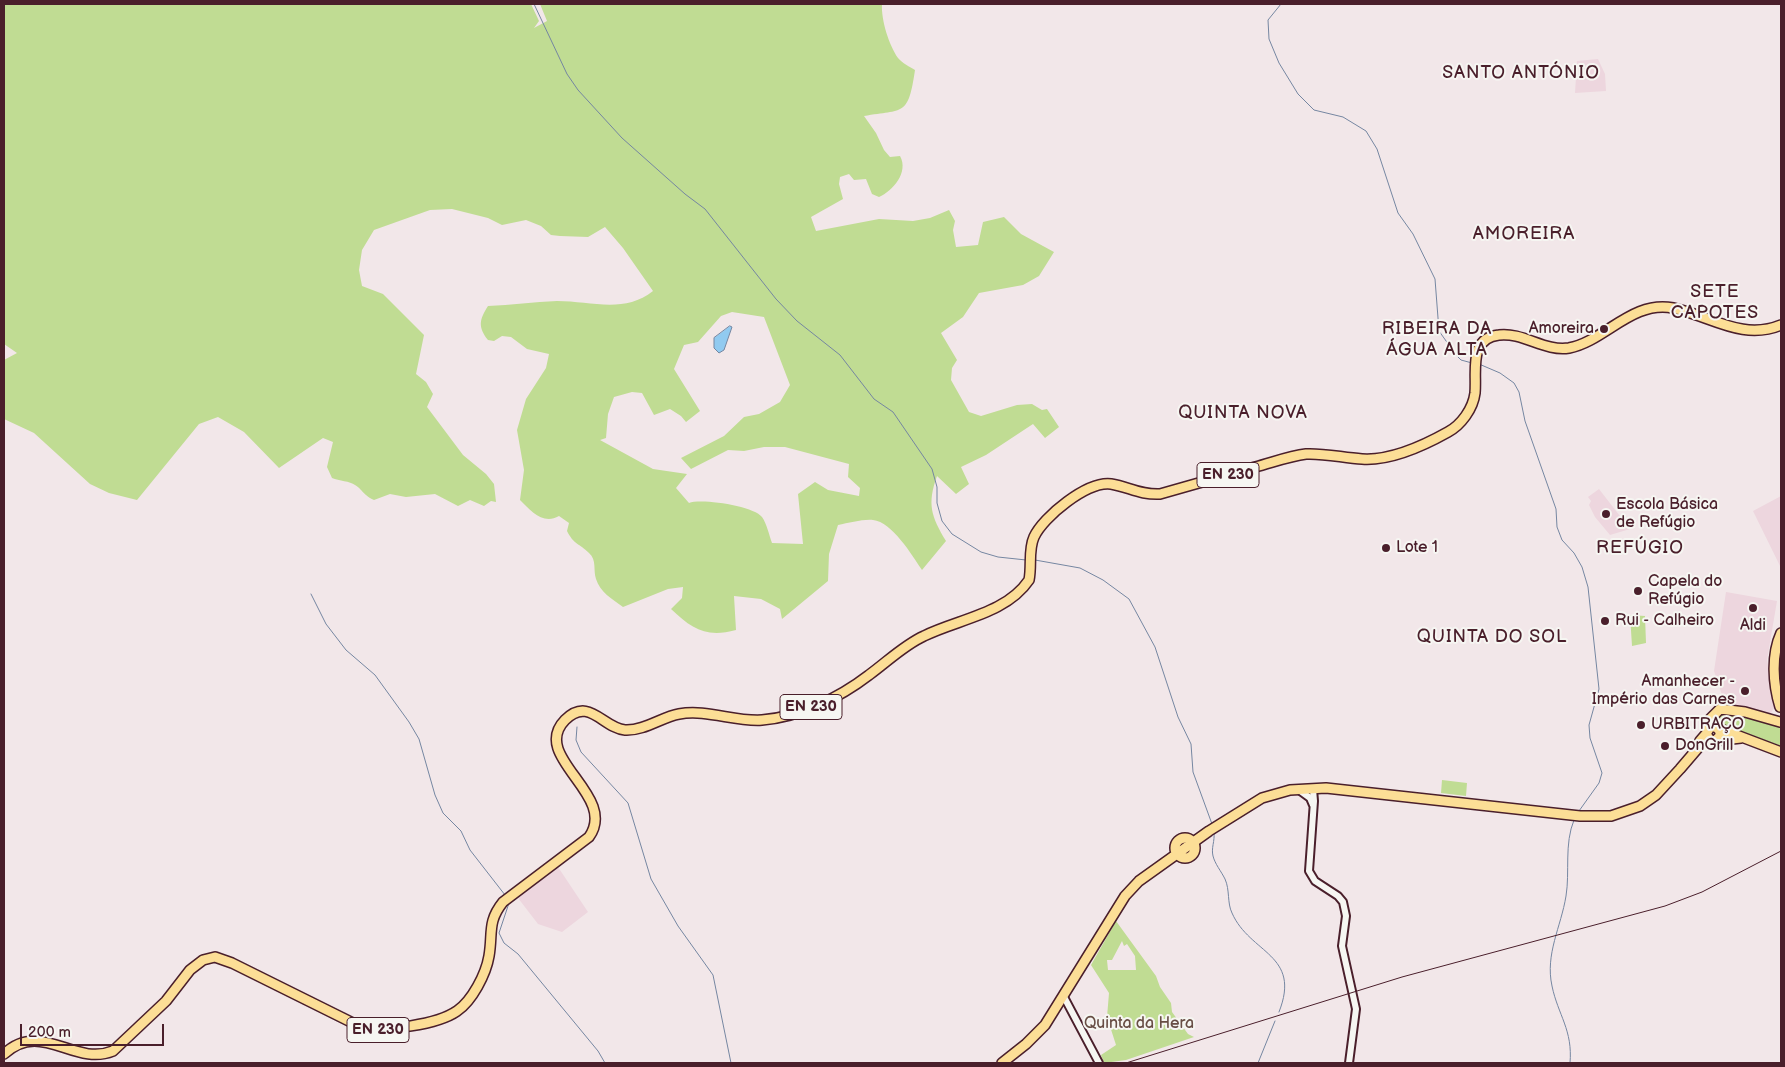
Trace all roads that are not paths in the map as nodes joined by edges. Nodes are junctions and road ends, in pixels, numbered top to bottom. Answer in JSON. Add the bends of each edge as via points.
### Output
{"nodes":[{"id":1,"x":1781,"y":325,"type":"edge"},
{"id":2,"x":1781,"y":633,"type":"edge"},
{"id":3,"x":1781,"y":652,"type":"edge"},
{"id":4,"x":1781,"y":686,"type":"edge"},
{"id":5,"x":1779,"y":708,"type":"edge"},
{"id":6,"x":1765,"y":717,"type":"junction"},
{"id":7,"x":1780,"y":722,"type":"edge"},
{"id":8,"x":1712,"y":733,"type":"junction"},
{"id":9,"x":1781,"y":752,"type":"edge"},
{"id":10,"x":1326,"y":788,"type":"junction"},
{"id":11,"x":1313,"y":789,"type":"junction"},
{"id":12,"x":1298,"y":790,"type":"junction"},
{"id":13,"x":1313,"y":801,"type":"junction"},
{"id":14,"x":1193,"y":843,"type":"junction"},
{"id":15,"x":1177,"y":854,"type":"junction"},
{"id":16,"x":1064,"y":997,"type":"junction"},
{"id":17,"x":4,"y":1054,"type":"edge"},
{"id":18,"x":1002,"y":1063,"type":"edge"},
{"id":19,"x":1099,"y":1063,"type":"edge"},
{"id":20,"x":1349,"y":1063,"type":"edge"}],
"edges":[{"from":1,"to":17,"type":"main road","number":"EN 230","via":[[1751,332],[1660,307],[1636,313],[1568,348],[1500,335],[1486,339],[1476,352],[1475,395],[1464,418],[1447,433],[1405,452],[1364,459],[1307,454],[1160,494],[1144,494],[1111,484],[1090,487],[1038,530],[1032,544],[1026,584],[999,605],[913,642],[852,688],[823,703],[763,720],[682,713],[631,730],[620,729],[593,713],[578,712],[570,716],[556,736],[556,748],[593,805],[595,828],[496,911],[491,922],[489,956],[484,971],[468,1000],[445,1017],[384,1031],[363,1028],[215,957],[190,970],[166,1001],[113,1051],[86,1054],[40,1040],[20,1041]]},
{"from":2,"to":5,"type":"main road","via":[[1774,666]]},
{"from":3,"to":4,"type":"main road"},
{"from":5,"to":6,"type":"main road"},
{"from":5,"to":7,"type":"main road","via":[[1777,716]]},
{"from":6,"to":7,"type":"main road"},
{"from":6,"to":8,"type":"main road","via":[[1720,709],[1710,719]]},
{"from":8,"to":9,"type":"main road","via":[[1733,733]]},
{"from":8,"to":10,"type":"main road","via":[[1656,795],[1632,810],[1611,816],[1580,816]]},
{"from":10,"to":11,"type":"main road"},
{"from":10,"to":13,"type":"street"},
{"from":11,"to":12,"type":"main road"},
{"from":11,"to":13,"type":"street"},
{"from":12,"to":13,"type":"street"},
{"from":12,"to":14,"type":"main road","via":[[1262,798]]},
{"from":13,"to":20,"type":"street","via":[[1309,871],[1315,881],[1343,902],[1346,916],[1342,946],[1356,1009]]},
{"from":14,"to":15,"type":"main road","via":[[1194,852],[1190,856]]},
{"from":14,"to":15,"type":"main road","via":[[1185,838],[1180,840],[1176,845]]},
{"from":15,"to":16,"type":"main road","via":[[1125,896]]},
{"from":16,"to":18,"type":"main road","via":[[1045,1025]]},
{"from":16,"to":19,"type":"street"}]}
